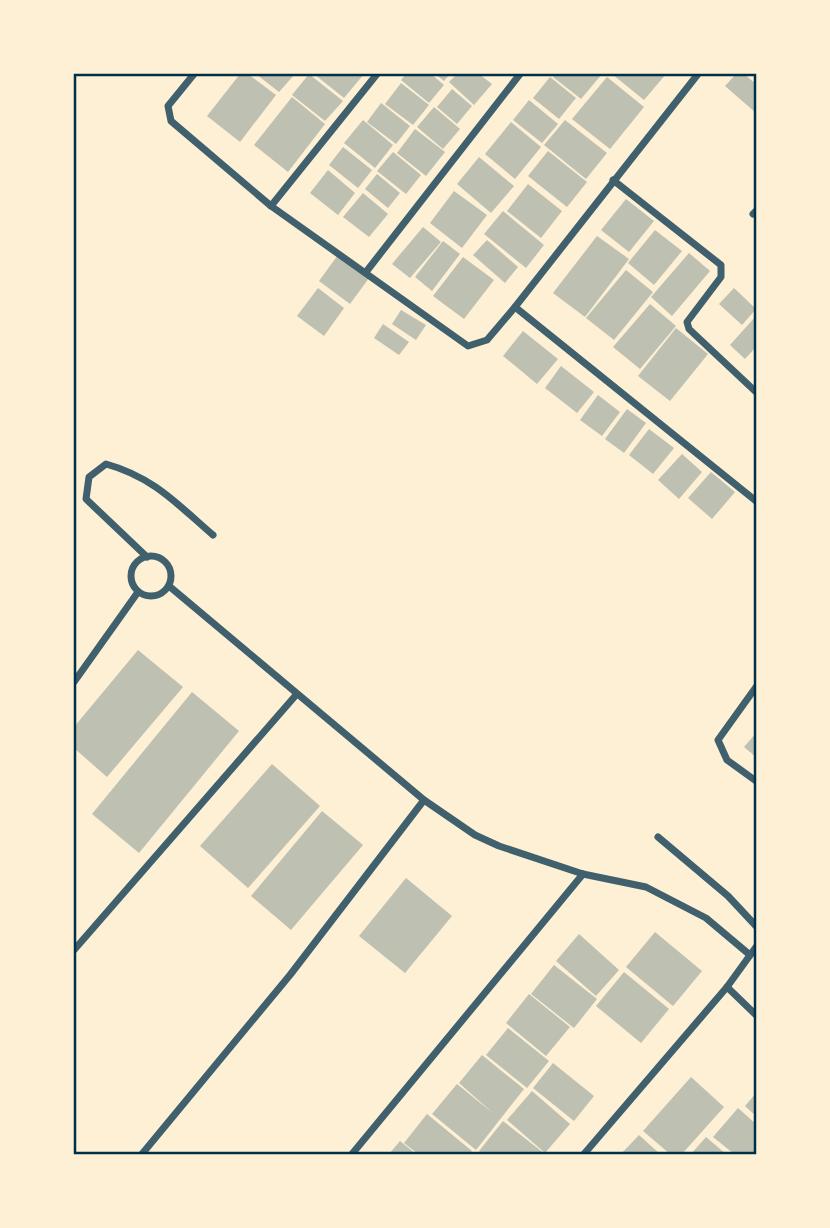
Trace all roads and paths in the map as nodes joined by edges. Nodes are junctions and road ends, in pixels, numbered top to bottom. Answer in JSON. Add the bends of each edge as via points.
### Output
{"nodes":[{"id":1,"x":194,"y":74,"type":"edge"},
{"id":2,"x":377,"y":74,"type":"edge"},
{"id":3,"x":520,"y":74,"type":"edge"},
{"id":4,"x":698,"y":74,"type":"edge"},
{"id":5,"x":613,"y":180,"type":"junction"},
{"id":6,"x":271,"y":206,"type":"junction"},
{"id":7,"x":366,"y":272,"type":"junction"},
{"id":8,"x":516,"y":307,"type":"junction"},
{"id":9,"x":757,"y":392,"type":"edge"},
{"id":10,"x":757,"y":501,"type":"edge"},
{"id":11,"x":213,"y":535,"type":"dead end"},
{"id":12,"x":146,"y":557,"type":"junction"},
{"id":13,"x":169,"y":586,"type":"junction"},
{"id":14,"x":138,"y":592,"type":"junction"},
{"id":15,"x":74,"y":682,"type":"edge"},
{"id":16,"x":757,"y":687,"type":"edge"},
{"id":17,"x":296,"y":695,"type":"junction"},
{"id":18,"x":757,"y":781,"type":"edge"},
{"id":19,"x":424,"y":800,"type":"junction"},
{"id":20,"x":658,"y":837,"type":"dead end"},
{"id":21,"x":583,"y":874,"type":"junction"},
{"id":22,"x":757,"y":926,"type":"edge"},
{"id":23,"x":757,"y":947,"type":"edge"},
{"id":24,"x":74,"y":950,"type":"edge"},
{"id":25,"x":750,"y":955,"type":"junction"},
{"id":26,"x":727,"y":987,"type":"junction"},
{"id":27,"x":757,"y":1015,"type":"edge"},
{"id":28,"x":142,"y":1154,"type":"edge"},
{"id":29,"x":352,"y":1154,"type":"edge"},
{"id":30,"x":584,"y":1154,"type":"edge"}],
"edges":[{"from":1,"to":6,"type":"street","via":[[171,99],[171,121]]},
{"from":2,"to":6,"type":"street"},
{"from":3,"to":7,"type":"street"},
{"from":4,"to":5,"type":"street"},
{"from":5,"to":8,"type":"street"},
{"from":5,"to":9,"type":"street","via":[[721,265],[721,278],[687,322]]},
{"from":6,"to":7,"type":"street"},
{"from":7,"to":8,"type":"street","via":[[468,346],[487,340]]},
{"from":8,"to":10,"type":"street"},
{"from":11,"to":12,"type":"street","via":[[153,482],[106,464],[89,477],[86,499]]},
{"from":12,"to":13,"type":"street","via":[[155,557],[169,568]]},
{"from":12,"to":14,"type":"street","via":[[133,567],[130,576]]},
{"from":13,"to":14,"type":"street","via":[[155,596]]},
{"from":13,"to":17,"type":"street"},
{"from":14,"to":15,"type":"street"},
{"from":16,"to":18,"type":"street","via":[[718,740],[727,760]]},
{"from":17,"to":19,"type":"street"},
{"from":17,"to":24,"type":"street"},
{"from":19,"to":21,"type":"street","via":[[487,841]]},
{"from":19,"to":28,"type":"street","via":[[290,975]]},
{"from":20,"to":22,"type":"street"},
{"from":21,"to":25,"type":"street","via":[[646,887],[706,918]]},
{"from":21,"to":29,"type":"street"},
{"from":23,"to":25,"type":"street"},
{"from":25,"to":26,"type":"street"},
{"from":26,"to":27,"type":"street"},
{"from":26,"to":30,"type":"street"}]}
